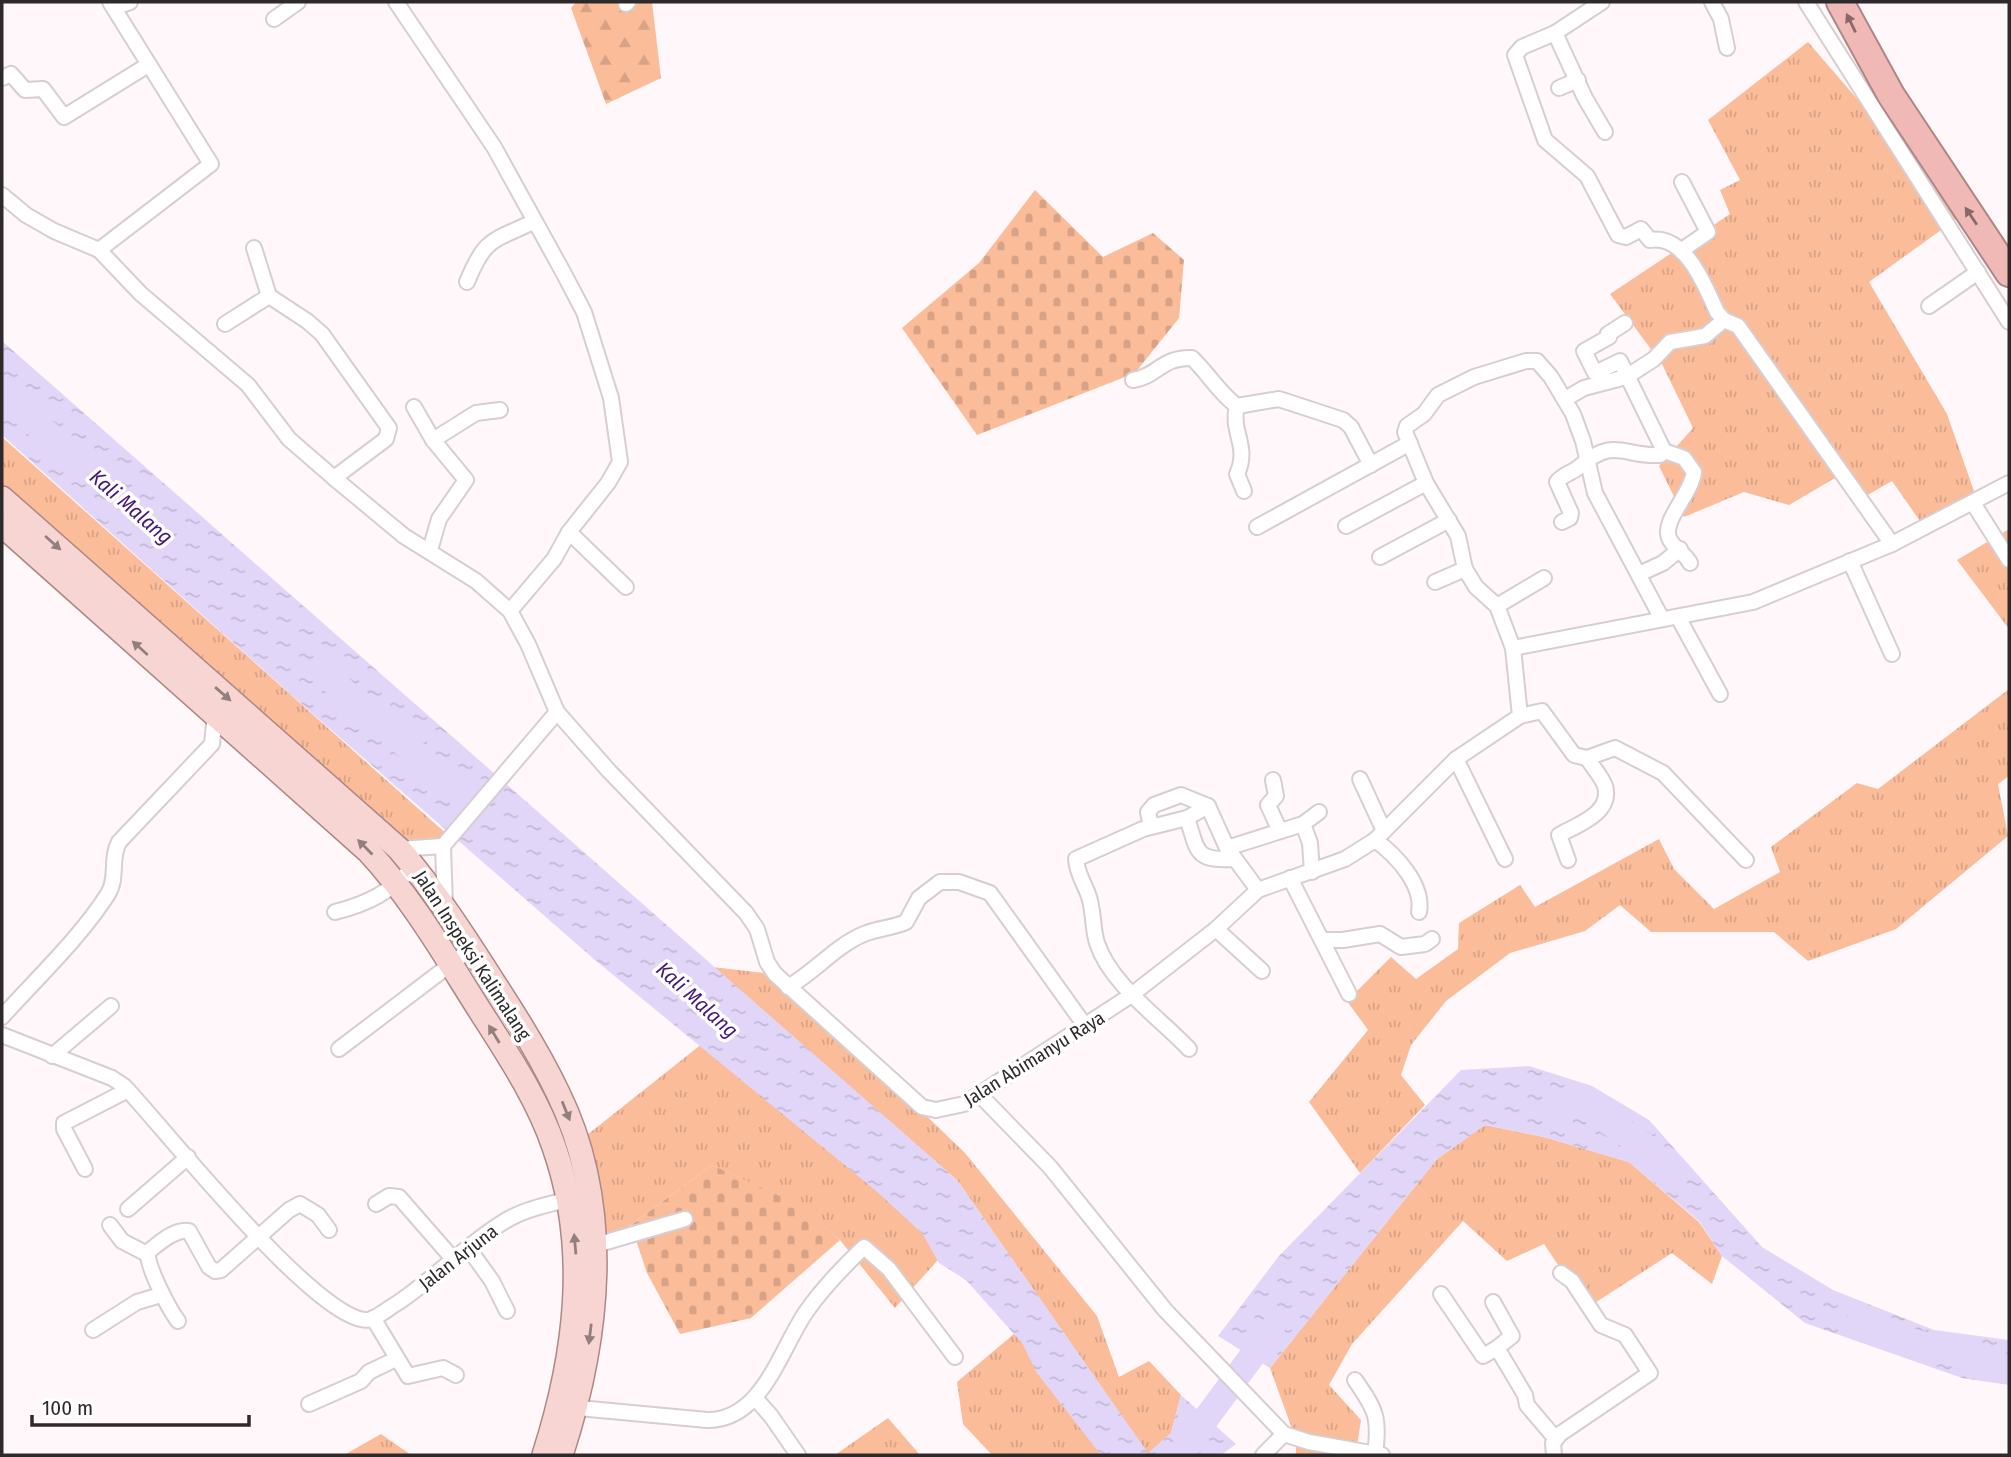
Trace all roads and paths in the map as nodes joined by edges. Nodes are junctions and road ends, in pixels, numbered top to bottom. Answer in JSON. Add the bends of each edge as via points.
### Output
{"nodes":[{"id":1,"x":130,"y":2,"type":"edge"},
{"id":2,"x":298,"y":2,"type":"edge"},
{"id":3,"x":396,"y":2,"type":"edge"},
{"id":4,"x":1602,"y":2,"type":"edge"},
{"id":5,"x":1712,"y":2,"type":"edge"},
{"id":6,"x":1806,"y":2,"type":"edge"},
{"id":7,"x":1840,"y":2,"type":"edge"},
{"id":8,"x":112,"y":5,"type":"edge"},
{"id":9,"x":275,"y":19,"type":"dead end"},
{"id":10,"x":1556,"y":33,"type":"junction"},
{"id":11,"x":1727,"y":48,"type":"dead end"},
{"id":12,"x":148,"y":65,"type":"junction"},
{"id":13,"x":2,"y":78,"type":"edge"},
{"id":14,"x":1578,"y":80,"type":"junction"},
{"id":15,"x":1559,"y":88,"type":"dead end"},
{"id":16,"x":1605,"y":132,"type":"dead end"},
{"id":17,"x":1682,"y":182,"type":"dead end"},
{"id":18,"x":2,"y":195,"type":"edge"},
{"id":19,"x":533,"y":222,"type":"junction"},
{"id":20,"x":254,"y":248,"type":"dead end"},
{"id":21,"x":99,"y":250,"type":"junction"},
{"id":22,"x":1682,"y":250,"type":"junction"},
{"id":23,"x":1978,"y":272,"type":"junction"},
{"id":24,"x":2009,"y":273,"type":"edge"},
{"id":25,"x":467,"y":282,"type":"dead end"},
{"id":26,"x":269,"y":296,"type":"junction"},
{"id":27,"x":1930,"y":306,"type":"dead end"},
{"id":28,"x":1724,"y":320,"type":"junction"},
{"id":29,"x":2009,"y":322,"type":"edge"},
{"id":30,"x":1626,"y":323,"type":"dead end"},
{"id":31,"x":225,"y":324,"type":"dead end"},
{"id":32,"x":1626,"y":377,"type":"junction"},
{"id":33,"x":1133,"y":380,"type":"dead end"},
{"id":34,"x":1565,"y":399,"type":"junction"},
{"id":35,"x":1237,"y":406,"type":"junction"},
{"id":36,"x":414,"y":407,"type":"dead end"},
{"id":37,"x":500,"y":410,"type":"dead end"},
{"id":38,"x":433,"y":440,"type":"junction"},
{"id":39,"x":1410,"y":443,"type":"junction"},
{"id":40,"x":1664,"y":451,"type":"junction"},
{"id":41,"x":1587,"y":458,"type":"junction"},
{"id":42,"x":1371,"y":466,"type":"junction"},
{"id":43,"x":334,"y":478,"type":"junction"},
{"id":44,"x":1426,"y":483,"type":"junction"},
{"id":45,"x":2009,"y":483,"type":"edge"},
{"id":46,"x":1244,"y":491,"type":"dead end"},
{"id":47,"x":2,"y":498,"type":"edge"},
{"id":48,"x":1973,"y":503,"type":"junction"},
{"id":49,"x":1449,"y":520,"type":"junction"},
{"id":50,"x":1562,"y":523,"type":"dead end"},
{"id":51,"x":2,"y":525,"type":"edge"},
{"id":52,"x":1346,"y":526,"type":"dead end"},
{"id":53,"x":1257,"y":527,"type":"dead end"},
{"id":54,"x":569,"y":532,"type":"junction"},
{"id":55,"x":1892,"y":544,"type":"junction"},
{"id":56,"x":1680,"y":549,"type":"junction"},
{"id":57,"x":430,"y":551,"type":"junction"},
{"id":58,"x":1380,"y":557,"type":"dead end"},
{"id":59,"x":2009,"y":560,"type":"edge"},
{"id":60,"x":1850,"y":561,"type":"junction"},
{"id":61,"x":1690,"y":563,"type":"dead end"},
{"id":62,"x":1465,"y":569,"type":"junction"},
{"id":63,"x":1639,"y":574,"type":"junction"},
{"id":64,"x":1544,"y":578,"type":"dead end"},
{"id":65,"x":1435,"y":582,"type":"dead end"},
{"id":66,"x":626,"y":587,"type":"dead end"},
{"id":67,"x":1497,"y":606,"type":"junction"},
{"id":68,"x":510,"y":611,"type":"junction"},
{"id":69,"x":1678,"y":617,"type":"junction"},
{"id":70,"x":1662,"y":619,"type":"junction"},
{"id":71,"x":1513,"y":648,"type":"junction"},
{"id":72,"x":1892,"y":654,"type":"dead end"},
{"id":73,"x":194,"y":682,"type":"junction"},
{"id":74,"x":1720,"y":694,"type":"dead end"},
{"id":75,"x":557,"y":712,"type":"junction"},
{"id":76,"x":215,"y":715,"type":"junction"},
{"id":77,"x":1520,"y":716,"type":"junction"},
{"id":78,"x":1587,"y":758,"type":"junction"},
{"id":79,"x":1456,"y":759,"type":"junction"},
{"id":80,"x":1360,"y":779,"type":"dead end"},
{"id":81,"x":1273,"y":780,"type":"dead end"},
{"id":82,"x":1208,"y":806,"type":"junction"},
{"id":83,"x":1319,"y":811,"type":"dead end"},
{"id":84,"x":1186,"y":818,"type":"junction"},
{"id":85,"x":1303,"y":824,"type":"junction"},
{"id":86,"x":1151,"y":826,"type":"junction"},
{"id":87,"x":1279,"y":830,"type":"junction"},
{"id":88,"x":1379,"y":836,"type":"junction"},
{"id":89,"x":447,"y":841,"type":"junction"},
{"id":90,"x":1231,"y":854,"type":"junction"},
{"id":91,"x":406,"y":857,"type":"junction"},
{"id":92,"x":1505,"y":859,"type":"dead end"},
{"id":93,"x":1568,"y":860,"type":"dead end"},
{"id":94,"x":1746,"y":860,"type":"dead end"},
{"id":95,"x":1312,"y":872,"type":"junction"},
{"id":96,"x":1290,"y":878,"type":"junction"},
{"id":97,"x":397,"y":884,"type":"junction"},
{"id":98,"x":1258,"y":890,"type":"junction"},
{"id":99,"x":445,"y":906,"type":"junction"},
{"id":100,"x":335,"y":912,"type":"dead end"},
{"id":101,"x":1419,"y":912,"type":"dead end"},
{"id":102,"x":1216,"y":929,"type":"junction"},
{"id":103,"x":1432,"y":939,"type":"dead end"},
{"id":104,"x":1322,"y":940,"type":"junction"},
{"id":105,"x":471,"y":948,"type":"junction"},
{"id":106,"x":450,"y":964,"type":"junction"},
{"id":107,"x":1262,"y":971,"type":"dead end"},
{"id":108,"x":788,"y":987,"type":"junction"},
{"id":109,"x":1349,"y":994,"type":"dead end"},
{"id":110,"x":1130,"y":996,"type":"junction"},
{"id":111,"x":111,"y":1006,"type":"dead end"},
{"id":112,"x":2,"y":1017,"type":"edge"},
{"id":113,"x":1086,"y":1027,"type":"junction"},
{"id":114,"x":2,"y":1035,"type":"edge"},
{"id":115,"x":339,"y":1049,"type":"dead end"},
{"id":116,"x":1189,"y":1049,"type":"dead end"},
{"id":117,"x":52,"y":1056,"type":"junction"},
{"id":118,"x":542,"y":1064,"type":"junction"},
{"id":119,"x":520,"y":1077,"type":"junction"},
{"id":120,"x":128,"y":1090,"type":"junction"},
{"id":121,"x":979,"y":1094,"type":"junction"},
{"id":122,"x":188,"y":1157,"type":"junction"},
{"id":123,"x":85,"y":1169,"type":"dead end"},
{"id":124,"x":579,"y":1197,"type":"junction"},
{"id":125,"x":376,"y":1204,"type":"dead end"},
{"id":126,"x":128,"y":1209,"type":"dead end"},
{"id":127,"x":685,"y":1219,"type":"dead end"},
{"id":128,"x":110,"y":1225,"type":"dead end"},
{"id":129,"x":329,"y":1230,"type":"dead end"},
{"id":130,"x":259,"y":1238,"type":"junction"},
{"id":131,"x":596,"y":1245,"type":"junction"},
{"id":132,"x":469,"y":1249,"type":"junction"},
{"id":133,"x":147,"y":1254,"type":"junction"},
{"id":134,"x":454,"y":1260,"type":"junction"},
{"id":135,"x":1561,"y":1273,"type":"dead end"},
{"id":136,"x":1441,"y":1294,"type":"dead end"},
{"id":137,"x":161,"y":1295,"type":"junction"},
{"id":138,"x":1493,"y":1303,"type":"dead end"},
{"id":139,"x":507,"y":1311,"type":"dead end"},
{"id":140,"x":373,"y":1318,"type":"junction"},
{"id":141,"x":178,"y":1321,"type":"dead end"},
{"id":142,"x":93,"y":1330,"type":"dead end"},
{"id":143,"x":1497,"y":1348,"type":"junction"},
{"id":144,"x":955,"y":1357,"type":"dead end"},
{"id":145,"x":396,"y":1359,"type":"junction"},
{"id":146,"x":456,"y":1375,"type":"dead end"},
{"id":147,"x":1355,"y":1380,"type":"dead end"},
{"id":148,"x":755,"y":1398,"type":"junction"},
{"id":149,"x":309,"y":1404,"type":"dead end"},
{"id":150,"x":568,"y":1407,"type":"junction"},
{"id":151,"x":1279,"y":1429,"type":"junction"},
{"id":152,"x":1555,"y":1438,"type":"junction"},
{"id":153,"x":544,"y":1455,"type":"edge"},
{"id":154,"x":561,"y":1455,"type":"edge"},
{"id":155,"x":798,"y":1455,"type":"edge"},
{"id":156,"x":1263,"y":1455,"type":"edge"},
{"id":157,"x":1378,"y":1455,"type":"edge"},
{"id":158,"x":1554,"y":1455,"type":"edge"}],
"edges":[{"from":1,"to":8,"type":"street"},
{"from":2,"to":9,"type":"street"},
{"from":3,"to":19,"type":"street","via":[[494,147]]},
{"from":4,"to":10,"type":"street"},
{"from":5,"to":11,"type":"street"},
{"from":6,"to":23,"type":"street"},
{"from":24,"to":7,"type":"highway","one_way":true,"via":[[1891,95]]},
{"from":8,"to":12,"type":"street"},
{"from":10,"to":14,"type":"street"},
{"from":10,"to":22,"type":"street","via":[[1522,47],[1515,55],[1545,141],[1587,176],[1618,235],[1626,237],[1641,229],[1650,240],[1668,239]]},
{"from":12,"to":13,"type":"street","via":[[64,117],[43,89],[25,90],[11,74]]},
{"from":12,"to":21,"type":"street","via":[[211,164]]},
{"from":14,"to":15,"type":"street"},
{"from":14,"to":16,"type":"street"},
{"from":17,"to":22,"type":"street","via":[[1708,232]]},
{"from":18,"to":21,"type":"street","via":[[54,231]]},
{"from":19,"to":25,"type":"street","via":[[487,244]]},
{"from":19,"to":54,"type":"street","via":[[584,312],[617,432],[620,462]]},
{"from":20,"to":26,"type":"street"},
{"from":21,"to":43,"type":"street","via":[[141,295],[248,385],[289,439]]},
{"from":22,"to":28,"type":"street"},
{"from":23,"to":27,"type":"street"},
{"from":23,"to":29,"type":"street"},
{"from":26,"to":31,"type":"street"},
{"from":26,"to":43,"type":"street","via":[[322,334],[389,428],[386,439]]},
{"from":28,"to":32,"type":"street","via":[[1704,336],[1670,342]]},
{"from":28,"to":55,"type":"street","via":[[1738,326]]},
{"from":30,"to":32,"type":"street","via":[[1584,351],[1595,373],[1620,361]]},
{"from":32,"to":34,"type":"street","via":[[1584,388]]},
{"from":32,"to":40,"type":"street"},
{"from":33,"to":35,"type":"street","via":[[1143,379],[1168,361],[1192,358]]},
{"from":34,"to":39,"type":"street","via":[[1537,361],[1526,360],[1438,395],[1424,414],[1406,426]]},
{"from":34,"to":41,"type":"street"},
{"from":35,"to":42,"type":"street","via":[[1279,399],[1333,415],[1351,427]]},
{"from":35,"to":46,"type":"street","via":[[1233,421],[1243,446],[1237,474]]},
{"from":36,"to":38,"type":"street"},
{"from":37,"to":38,"type":"street","via":[[476,413]]},
{"from":38,"to":57,"type":"street","via":[[466,480],[439,519]]},
{"from":39,"to":42,"type":"street"},
{"from":39,"to":44,"type":"street"},
{"from":40,"to":41,"type":"street","via":[[1660,456],[1642,455],[1615,448]]},
{"from":40,"to":56,"type":"street","via":[[1684,458],[1694,472],[1689,492],[1667,529]]},
{"from":41,"to":50,"type":"street","via":[[1557,482],[1571,513]]},
{"from":41,"to":63,"type":"street","via":[[1595,493]]},
{"from":42,"to":53,"type":"street"},
{"from":43,"to":57,"type":"street","via":[[404,536]]},
{"from":44,"to":49,"type":"street"},
{"from":44,"to":52,"type":"street"},
{"from":45,"to":48,"type":"street"},
{"from":47,"to":73,"type":"main road","name":"Jalan Inspeksi Kalimalang","one_way":true},
{"from":48,"to":55,"type":"street"},
{"from":48,"to":59,"type":"street"},
{"from":49,"to":58,"type":"street"},
{"from":49,"to":62,"type":"street","via":[[1458,536]]},
{"from":73,"to":51,"type":"main road","name":"Jalan Inspeksi Kalimalang","one_way":true},
{"from":54,"to":66,"type":"street"},
{"from":54,"to":68,"type":"street","via":[[554,559]]},
{"from":55,"to":60,"type":"street"},
{"from":56,"to":61,"type":"street"},
{"from":56,"to":63,"type":"street"},
{"from":57,"to":68,"type":"street","via":[[476,580]]},
{"from":60,"to":69,"type":"street","via":[[1753,602]]},
{"from":60,"to":72,"type":"street"},
{"from":62,"to":65,"type":"street"},
{"from":62,"to":67,"type":"street"},
{"from":63,"to":70,"type":"street"},
{"from":64,"to":67,"type":"street"},
{"from":67,"to":71,"type":"street"},
{"from":68,"to":75,"type":"street","name":"Jalan Abimanyu Raya"},
{"from":69,"to":70,"type":"street"},
{"from":69,"to":74,"type":"street"},
{"from":70,"to":71,"type":"street"},
{"from":71,"to":77,"type":"street"},
{"from":73,"to":76,"type":"main road","name":"Jalan Inspeksi Kalimalang"},
{"from":73,"to":91,"type":"main road","name":"Jalan Inspeksi Kalimalang","one_way":true},
{"from":75,"to":89,"type":"street"},
{"from":75,"to":108,"type":"street","name":"Jalan Abimanyu Raya","via":[[746,913],[757,929],[767,962]]},
{"from":97,"to":76,"type":"main road","name":"Jalan Inspeksi Kalimalang","one_way":true,"via":[[357,840]]},
{"from":76,"to":112,"type":"street","via":[[212,744],[119,842],[108,893]]},
{"from":77,"to":78,"type":"street","via":[[1542,711],[1574,755]]},
{"from":77,"to":79,"type":"street","name":"Jalan Abimanyu Raya"},
{"from":78,"to":93,"type":"street","via":[[1605,787],[1605,799],[1599,812],[1559,835]]},
{"from":78,"to":94,"type":"street","via":[[1615,748],[1648,762]]},
{"from":79,"to":88,"type":"street","name":"Jalan Abimanyu Raya"},
{"from":79,"to":92,"type":"street"},
{"from":80,"to":88,"type":"street"},
{"from":81,"to":87,"type":"street","via":[[1276,796],[1268,805]]},
{"from":82,"to":84,"type":"street"},
{"from":82,"to":86,"type":"street","via":[[1181,795],[1148,812]]},
{"from":82,"to":90,"type":"street"},
{"from":83,"to":85,"type":"street"},
{"from":84,"to":86,"type":"street"},
{"from":84,"to":90,"type":"street","via":[[1196,851],[1206,858]]},
{"from":85,"to":87,"type":"street"},
{"from":85,"to":95,"type":"street"},
{"from":86,"to":110,"type":"street","via":[[1076,859],[1077,874],[1089,895],[1097,945]]},
{"from":87,"to":90,"type":"street"},
{"from":88,"to":95,"type":"street","name":"Jalan Abimanyu Raya","via":[[1345,859]]},
{"from":88,"to":101,"type":"street","via":[[1418,892]]},
{"from":89,"to":91,"type":"street"},
{"from":89,"to":99,"type":"street"},
{"from":90,"to":98,"type":"street"},
{"from":91,"to":97,"type":"street"},
{"from":91,"to":99,"type":"main road","name":"Jalan Inspeksi Kalimalang"},
{"from":95,"to":96,"type":"street","name":"Jalan Abimanyu Raya"},
{"from":96,"to":98,"type":"street","name":"Jalan Abimanyu Raya"},
{"from":96,"to":104,"type":"street"},
{"from":97,"to":100,"type":"street","via":[[368,903]]},
{"from":97,"to":106,"type":"main road","name":"Jalan Inspeksi Kalimalang"},
{"from":98,"to":102,"type":"street","name":"Jalan Abimanyu Raya"},
{"from":99,"to":105,"type":"main road","name":"Jalan Inspeksi Kalimalang"},
{"from":102,"to":107,"type":"street"},
{"from":102,"to":110,"type":"street","name":"Jalan Abimanyu Raya"},
{"from":103,"to":104,"type":"street","via":[[1413,947],[1401,947],[1380,934]]},
{"from":104,"to":109,"type":"street"},
{"from":105,"to":106,"type":"street"},
{"from":105,"to":118,"type":"main road","name":"Jalan Inspeksi Kalimalang"},
{"from":106,"to":115,"type":"street"},
{"from":119,"to":106,"type":"main road","name":"Jalan Inspeksi Kalimalang","one_way":true},
{"from":108,"to":113,"type":"street","via":[[863,934],[906,922],[919,898],[940,882],[960,882],[990,893]]},
{"from":108,"to":121,"type":"street","name":"Jalan Abimanyu Raya","via":[[922,1107],[950,1109]]},
{"from":110,"to":113,"type":"street","name":"Jalan Abimanyu Raya"},
{"from":110,"to":116,"type":"street"},
{"from":111,"to":117,"type":"street"},
{"from":113,"to":121,"type":"street","name":"Jalan Abimanyu Raya"},
{"from":114,"to":117,"type":"street"},
{"from":117,"to":120,"type":"street","via":[[112,1078]]},
{"from":118,"to":119,"type":"main road"},
{"from":118,"to":124,"type":"main road","name":"Jalan Inspeksi Kalimalang","one_way":true,"via":[[576,1136]]},
{"from":119,"to":124,"type":"main road","name":"Jalan Inspeksi Kalimalang"},
{"from":120,"to":122,"type":"street"},
{"from":120,"to":123,"type":"street","via":[[64,1123]]},
{"from":121,"to":151,"type":"street","via":[[1050,1167],[1165,1310]]},
{"from":122,"to":126,"type":"street"},
{"from":122,"to":130,"type":"street"},
{"from":124,"to":131,"type":"main road","name":"Jalan Inspeksi Kalimalang"},
{"from":124,"to":132,"type":"street","name":"Jalan Arjuna","via":[[507,1220]]},
{"from":150,"to":124,"type":"main road","name":"Jalan Inspeksi Kalimalang","one_way":true},
{"from":125,"to":134,"type":"street","via":[[389,1196],[399,1197]]},
{"from":127,"to":131,"type":"street"},
{"from":128,"to":133,"type":"street","via":[[122,1241]]},
{"from":129,"to":130,"type":"street","via":[[318,1215],[300,1204]]},
{"from":130,"to":133,"type":"street","via":[[215,1271],[185,1230]]},
{"from":130,"to":140,"type":"street","via":[[328,1305],[362,1321]]},
{"from":131,"to":150,"type":"main road","name":"Jalan Inspeksi Kalimalang","one_way":true,"via":[[589,1342]]},
{"from":132,"to":134,"type":"street","name":"Jalan Arjuna"},
{"from":132,"to":139,"type":"street"},
{"from":133,"to":137,"type":"street"},
{"from":134,"to":140,"type":"street","name":"Jalan Arjuna"},
{"from":135,"to":152,"type":"street","via":[[1572,1281],[1601,1325],[1625,1335],[1650,1373]]},
{"from":136,"to":143,"type":"street","via":[[1483,1356]]},
{"from":137,"to":141,"type":"street"},
{"from":137,"to":142,"type":"street","via":[[137,1302]]},
{"from":138,"to":143,"type":"street","via":[[1512,1336]]},
{"from":140,"to":145,"type":"street"},
{"from":143,"to":152,"type":"street","via":[[1527,1405]]},
{"from":144,"to":148,"type":"street","via":[[889,1269],[864,1247],[806,1312]]},
{"from":145,"to":146,"type":"street","via":[[408,1376],[443,1368]]},
{"from":145,"to":149,"type":"street"},
{"from":147,"to":157,"type":"street","via":[[1376,1410]]},
{"from":148,"to":150,"type":"street","via":[[719,1420]]},
{"from":148,"to":155,"type":"street"},
{"from":150,"to":153,"type":"main road","name":"Jalan Inspeksi Kalimalang"},
{"from":150,"to":154,"type":"main road","name":"Jalan Inspeksi Kalimalang"},
{"from":151,"to":156,"type":"street"},
{"from":151,"to":157,"type":"street","via":[[1309,1442]]},
{"from":152,"to":158,"type":"street"}]}
